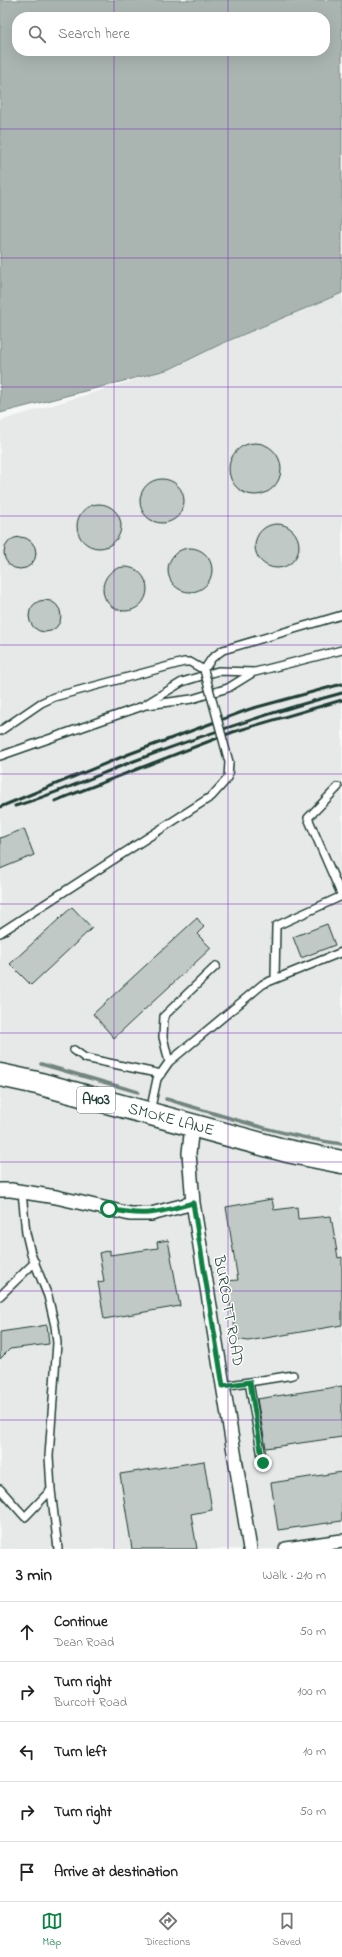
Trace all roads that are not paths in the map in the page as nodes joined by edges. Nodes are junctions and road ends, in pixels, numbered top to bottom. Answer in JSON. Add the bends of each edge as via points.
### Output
{"nodes":[{"id":1,"x":342,"y":615,"type":"edge"},
{"id":2,"x":342,"y":650,"type":"edge"},
{"id":3,"x":204,"y":670,"type":"junction"},
{"id":4,"x":254,"y":672,"type":"junction"},
{"id":5,"x":143,"y":706,"type":"junction"},
{"id":6,"x":0,"y":731,"type":"edge"},
{"id":7,"x":0,"y":756,"type":"edge"},
{"id":8,"x":338,"y":787,"type":"dead end"},
{"id":9,"x":342,"y":896,"type":"edge"},
{"id":10,"x":0,"y":933,"type":"edge"},
{"id":11,"x":342,"y":952,"type":"edge"},
{"id":12,"x":216,"y":966,"type":"dead end"},
{"id":13,"x":275,"y":979,"type":"junction"},
{"id":14,"x":74,"y":1050,"type":"dead end"},
{"id":15,"x":169,"y":1062,"type":"junction"},
{"id":16,"x":161,"y":1074,"type":"junction"},
{"id":17,"x":0,"y":1075,"type":"edge"},
{"id":18,"x":149,"y":1114,"type":"junction"},
{"id":19,"x":192,"y":1126,"type":"junction"},
{"id":20,"x":342,"y":1162,"type":"edge"},
{"id":21,"x":0,"y":1190,"type":"edge"},
{"id":22,"x":22,"y":1192,"type":"junction"},
{"id":23,"x":193,"y":1203,"type":"junction"},
{"id":24,"x":35,"y":1262,"type":"junction"},
{"id":25,"x":0,"y":1296,"type":"edge"},
{"id":26,"x":293,"y":1375,"type":"dead end"},
{"id":27,"x":250,"y":1382,"type":"junction"},
{"id":28,"x":223,"y":1386,"type":"junction"},
{"id":29,"x":263,"y":1463,"type":"dead end"},
{"id":30,"x":0,"y":1489,"type":"edge"},
{"id":31,"x":51,"y":1490,"type":"junction"},
{"id":32,"x":342,"y":1541,"type":"edge"},
{"id":33,"x":58,"y":1549,"type":"edge"},
{"id":34,"x":250,"y":1549,"type":"edge"},
{"id":35,"x":286,"y":1549,"type":"edge"}],
"edges":[{"from":1,"to":3,"type":"lane","via":[[223,650],[212,658]]},
{"from":2,"to":4,"type":"lane"},
{"from":3,"to":6,"type":"lane","via":[[190,662],[184,662],[54,697],[40,703]]},
{"from":3,"to":10,"type":"lane","bridge":true,"via":[[229,762],[228,778],[212,796]]},
{"from":4,"to":5,"type":"lane","via":[[228,688],[206,695]]},
{"from":4,"to":5,"type":"lane","via":[[218,671],[182,682]]},
{"from":5,"to":7,"type":"lane"},
{"from":8,"to":9,"type":"lane","via":[[308,818]]},
{"from":9,"to":13,"type":"lane","via":[[276,926]]},
{"from":11,"to":13,"type":"lane"},
{"from":12,"to":15,"type":"lane","via":[[164,1016],[164,1037]]},
{"from":13,"to":15,"type":"lane","via":[[263,984]]},
{"from":14,"to":16,"type":"lane","via":[[85,1058]]},
{"from":15,"to":16,"type":"lane"},
{"from":16,"to":18,"type":"lane","via":[[157,1079]]},
{"from":17,"to":18,"type":"highway","name":"SMOKE LANE","number":"A403"},
{"from":18,"to":19,"type":"highway","name":"SMOKE LANE","number":"A403"},
{"from":19,"to":20,"type":"highway","name":"SMOKE LANE","number":"A403","via":[[287,1151]]},
{"from":19,"to":23,"type":"street","name":"BURCOTT ROAD","via":[[189,1153]]},
{"from":21,"to":22,"type":"street"},
{"from":22,"to":23,"type":"street","via":[[130,1214],[151,1214]]},
{"from":22,"to":24,"type":"lane","via":[[26,1233]]},
{"from":23,"to":28,"type":"street","name":"BURCOTT ROAD"},
{"from":24,"to":25,"type":"lane"},
{"from":24,"to":31,"type":"lane","via":[[48,1296],[57,1343],[50,1427]]},
{"from":26,"to":27,"type":"lane"},
{"from":27,"to":28,"type":"lane"},
{"from":27,"to":29,"type":"lane"},
{"from":28,"to":34,"type":"street","name":"BURCOTT ROAD"},
{"from":30,"to":31,"type":"lane","via":[[25,1517]]},
{"from":31,"to":33,"type":"lane"},
{"from":32,"to":35,"type":"street"}]}
